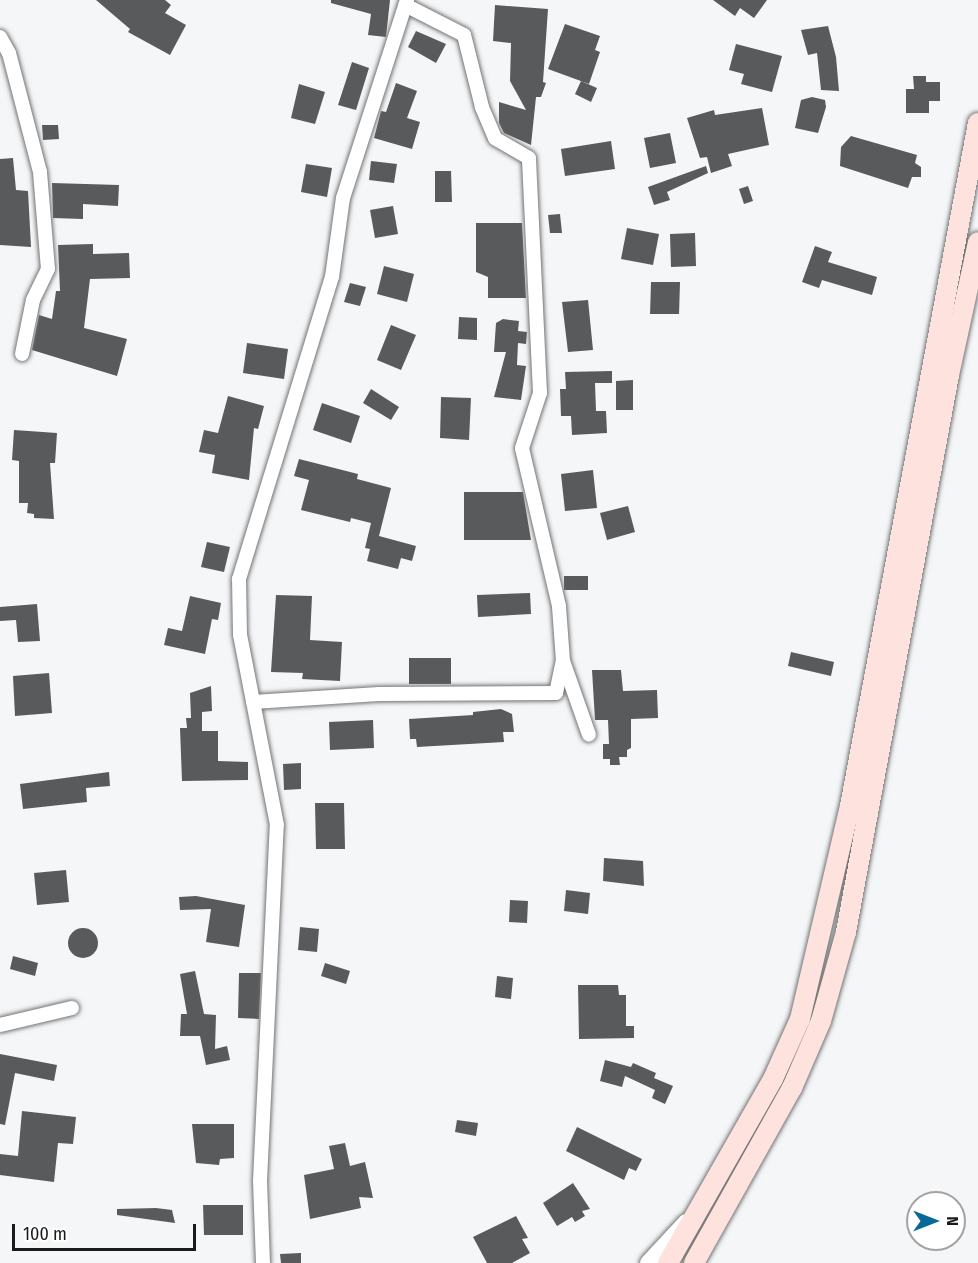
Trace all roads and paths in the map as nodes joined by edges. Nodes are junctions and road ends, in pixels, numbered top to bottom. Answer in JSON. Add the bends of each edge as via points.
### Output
{"nodes":[{"id":1,"x":406,"y":3,"type":"edge"},
{"id":2,"x":0,"y":37,"type":"edge"},
{"id":3,"x":978,"y":123,"type":"edge"},
{"id":4,"x":978,"y":242,"type":"edge"},
{"id":5,"x":22,"y":354,"type":"dead end"},
{"id":6,"x":563,"y":661,"type":"junction"},
{"id":7,"x":253,"y":702,"type":"junction"},
{"id":8,"x":589,"y":735,"type":"dead end"},
{"id":9,"x":72,"y":1008,"type":"dead end"},
{"id":10,"x":0,"y":1024,"type":"edge"},
{"id":11,"x":694,"y":1214,"type":"junction"},
{"id":12,"x":263,"y":1263,"type":"edge"},
{"id":13,"x":648,"y":1263,"type":"edge"},
{"id":14,"x":668,"y":1263,"type":"edge"},
{"id":15,"x":694,"y":1263,"type":"edge"}],
"edges":[{"from":1,"to":6,"type":"street","via":[[464,34],[482,107],[495,138],[529,158],[540,393],[522,448],[558,606]]},
{"from":1,"to":7,"type":"street","via":[[343,198],[332,277],[238,579],[240,635]]},
{"from":2,"to":5,"type":"street","via":[[9,53],[40,172],[48,269],[33,300]]},
{"from":3,"to":11,"type":"main road","via":[[822,937],[800,1019],[773,1079]]},
{"from":4,"to":15,"type":"main road","via":[[843,944],[821,1022],[792,1088]]},
{"from":6,"to":7,"type":"street","via":[[556,693],[379,694]]},
{"from":6,"to":8,"type":"street"},
{"from":7,"to":12,"type":"street","via":[[277,825],[260,1181]]},
{"from":9,"to":10,"type":"street","via":[[51,1016]]},
{"from":11,"to":13,"type":"street"},
{"from":11,"to":14,"type":"main road"}]}
